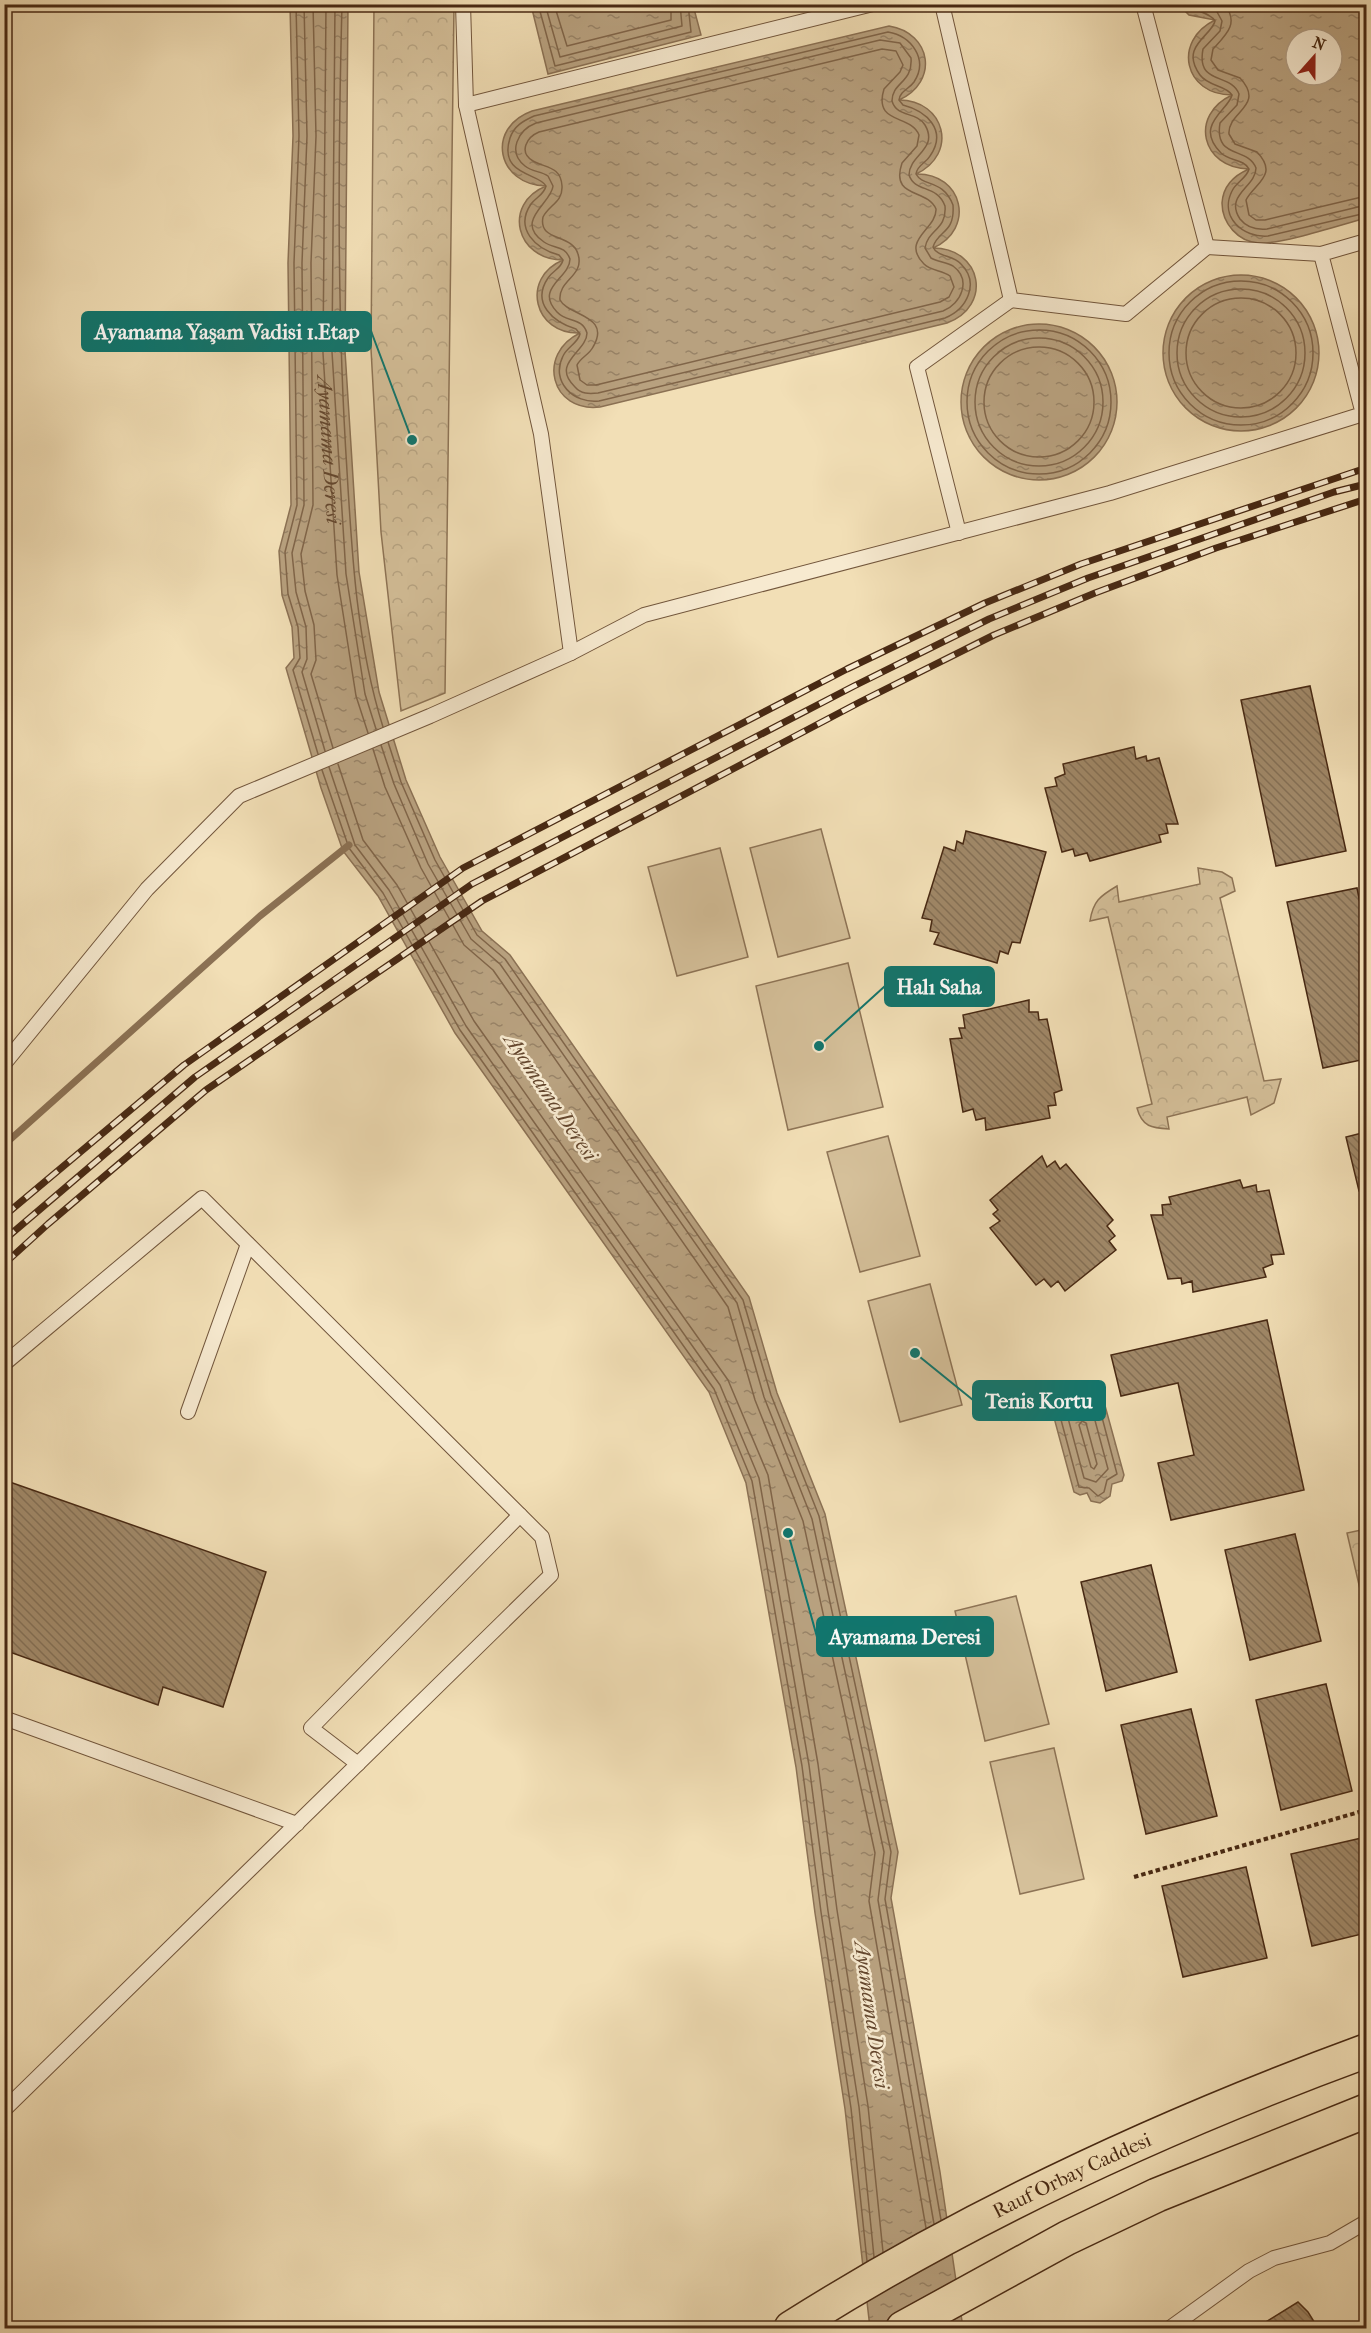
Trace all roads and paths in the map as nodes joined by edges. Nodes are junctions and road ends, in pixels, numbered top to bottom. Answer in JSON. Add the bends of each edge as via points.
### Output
{"nodes":[{"id":1,"x":463,"y":4,"type":"edge"},
{"id":2,"x":873,"y":4,"type":"edge"},
{"id":3,"x":942,"y":4,"type":"edge"},
{"id":4,"x":1143,"y":4,"type":"edge"},
{"id":5,"x":466,"y":105,"type":"junction"},
{"id":6,"x":1366,"y":241,"type":"edge"},
{"id":7,"x":1207,"y":247,"type":"junction"},
{"id":8,"x":1321,"y":254,"type":"junction"},
{"id":9,"x":1011,"y":300,"type":"junction"},
{"id":10,"x":959,"y":532,"type":"junction"},
{"id":11,"x":571,"y":653,"type":"junction"},
{"id":12,"x":4,"y":1064,"type":"edge"},
{"id":13,"x":248,"y":1244,"type":"junction"},
{"id":14,"x":4,"y":1364,"type":"edge"},
{"id":15,"x":188,"y":1412,"type":"dead end"},
{"id":16,"x":520,"y":1515,"type":"junction"},
{"id":17,"x":4,"y":1718,"type":"edge"},
{"id":18,"x":358,"y":1764,"type":"junction"},
{"id":19,"x":1366,"y":1810,"type":"edge"},
{"id":20,"x":297,"y":1824,"type":"junction"},
{"id":21,"x":1134,"y":1877,"type":"dead end"},
{"id":22,"x":1366,"y":2051,"type":"edge"},
{"id":23,"x":4,"y":2110,"type":"edge"},
{"id":24,"x":1366,"y":2111,"type":"edge"},
{"id":25,"x":1366,"y":2222,"type":"edge"},
{"id":26,"x":799,"y":2323,"type":"edge"},
{"id":27,"x":903,"y":2328,"type":"edge"},
{"id":28,"x":1170,"y":2328,"type":"edge"}],
"edges":[{"from":1,"to":5,"type":"lane"},
{"from":2,"to":5,"type":"lane"},
{"from":3,"to":9,"type":"lane"},
{"from":4,"to":7,"type":"lane"},
{"from":5,"to":11,"type":"lane","via":[[541,434]]},
{"from":6,"to":8,"type":"lane"},
{"from":7,"to":8,"type":"lane"},
{"from":7,"to":9,"type":"lane","via":[[1126,314]]},
{"from":8,"to":10,"type":"lane","via":[[1363,414],[1110,493]]},
{"from":9,"to":10,"type":"lane","via":[[917,367]]},
{"from":10,"to":11,"type":"lane","via":[[644,615]]},
{"from":11,"to":12,"type":"lane","via":[[239,796],[147,889]]},
{"from":13,"to":14,"type":"lane","via":[[202,1198]]},
{"from":13,"to":15,"type":"lane"},
{"from":13,"to":16,"type":"lane"},
{"from":16,"to":18,"type":"lane","via":[[542,1537],[551,1575]]},
{"from":16,"to":18,"type":"lane","via":[[311,1728]]},
{"from":17,"to":20,"type":"lane"},
{"from":18,"to":20,"type":"lane"},
{"from":19,"to":21,"type":"path"},
{"from":20,"to":23,"type":"lane"},
{"from":22,"to":26,"type":"highway","name":"Rauf Orbay Caddesi","via":[[1244,2098],[976,2220]]},
{"from":24,"to":27,"type":"highway","via":[[1156,2195],[995,2276]]},
{"from":25,"to":28,"type":"lane","via":[[1330,2243],[1274,2258],[1249,2271]]}]}
